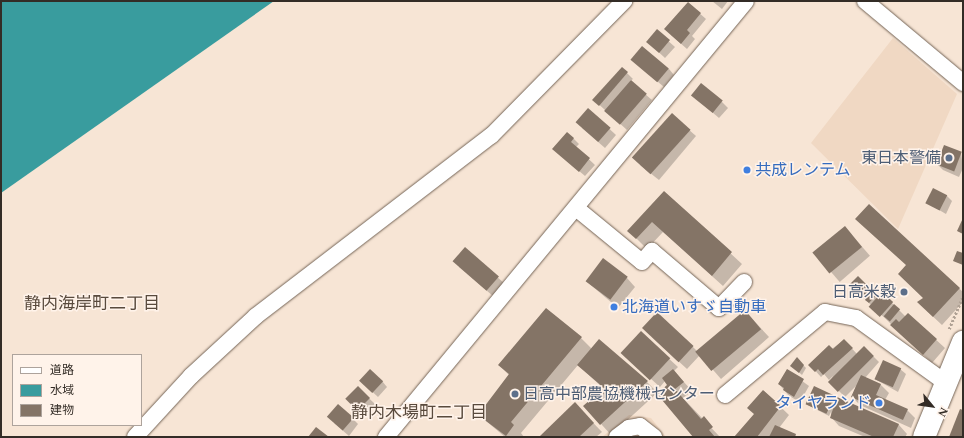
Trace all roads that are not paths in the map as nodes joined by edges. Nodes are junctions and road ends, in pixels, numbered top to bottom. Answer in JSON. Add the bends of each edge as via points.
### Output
{"nodes":[{"id":1,"x":624,"y":1,"type":"edge"},
{"id":2,"x":746,"y":1,"type":"edge"},
{"id":3,"x":865,"y":1,"type":"edge"},
{"id":4,"x":963,"y":83,"type":"edge"},
{"id":5,"x":576,"y":208,"type":"junction"},
{"id":6,"x":744,"y":282,"type":"dead end"},
{"id":7,"x":962,"y":347,"type":"edge"},
{"id":8,"x":946,"y":383,"type":"junction"},
{"id":9,"x":725,"y":395,"type":"dead end"},
{"id":10,"x":135,"y":437,"type":"edge"},
{"id":11,"x":386,"y":437,"type":"edge"},
{"id":12,"x":617,"y":437,"type":"edge"},
{"id":13,"x":654,"y":437,"type":"edge"},
{"id":14,"x":924,"y":437,"type":"edge"}],
"edges":[{"from":1,"to":10,"type":"street","via":[[491,136],[256,316],[191,376]]},
{"from":2,"to":5,"type":"street"},
{"from":3,"to":4,"type":"street"},
{"from":5,"to":6,"type":"street","via":[[642,262],[652,251],[719,308]]},
{"from":5,"to":11,"type":"street"},
{"from":7,"to":8,"type":"highway"},
{"from":8,"to":9,"type":"street","via":[[856,318],[825,312]]},
{"from":8,"to":14,"type":"highway"},
{"from":12,"to":13,"type":"street","via":[[629,428],[640,426]]}]}
